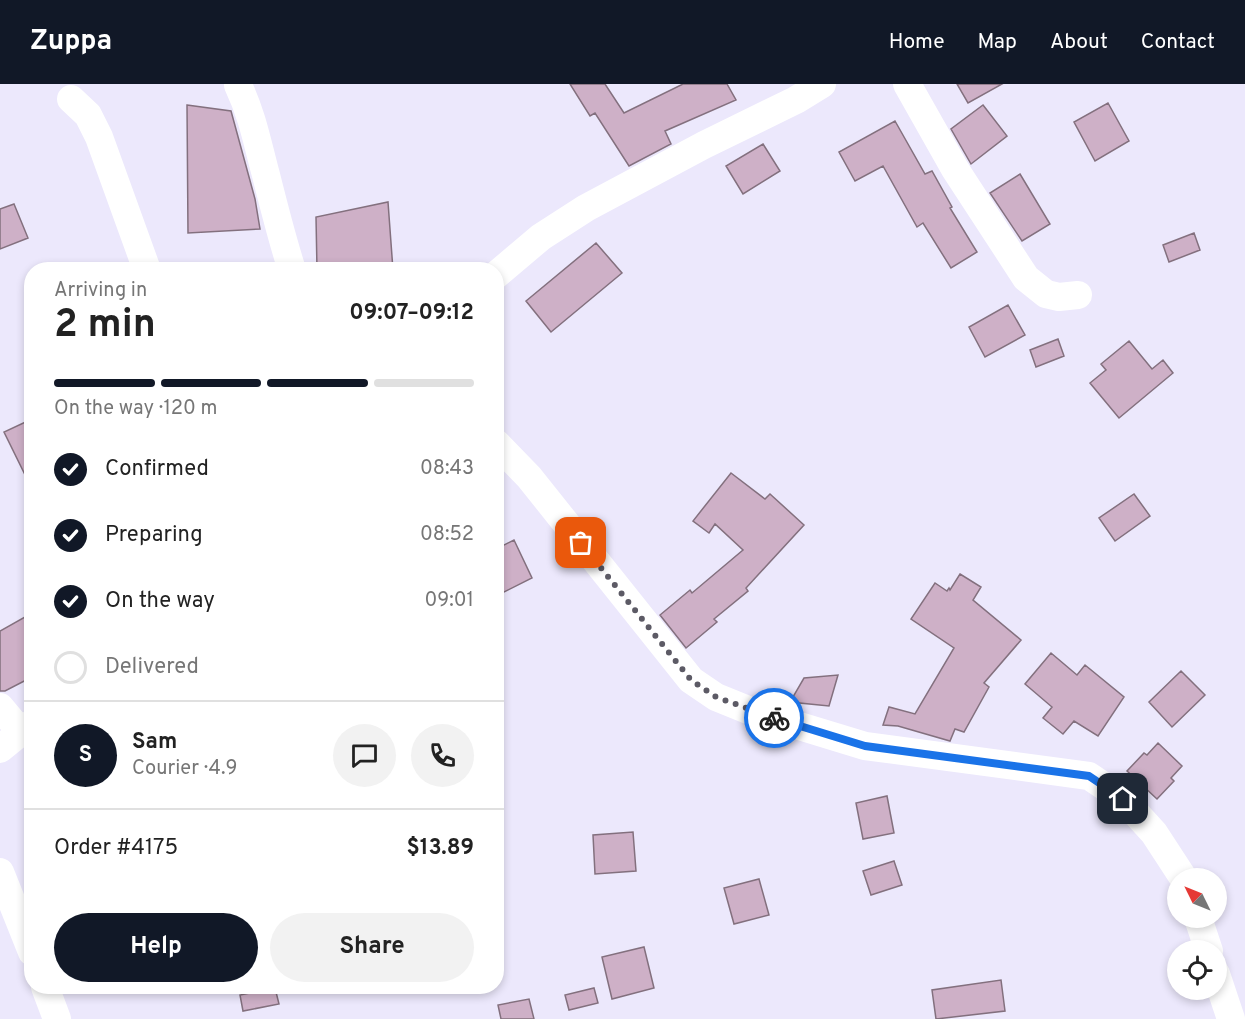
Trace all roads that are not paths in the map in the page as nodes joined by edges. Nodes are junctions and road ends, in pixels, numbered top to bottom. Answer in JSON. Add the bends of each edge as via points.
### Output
{"nodes":[{"id":1,"x":822,"y":84,"type":"edge"},
{"id":2,"x":907,"y":84,"type":"edge"},
{"id":3,"x":238,"y":85,"type":"edge"},
{"id":4,"x":71,"y":99,"type":"dead end"},
{"id":5,"x":144,"y":262,"type":"edge"},
{"id":6,"x":289,"y":262,"type":"edge"},
{"id":7,"x":504,"y":268,"type":"edge"},
{"id":8,"x":1078,"y":295,"type":"dead end"},
{"id":9,"x":504,"y":451,"type":"edge"},
{"id":10,"x":0,"y":707,"type":"edge"},
{"id":11,"x":17,"y":734,"type":"edge"},
{"id":12,"x":1177,"y":868,"type":"edge"},
{"id":13,"x":0,"y":872,"type":"edge"},
{"id":14,"x":24,"y":932,"type":"edge"},
{"id":15,"x":48,"y":994,"type":"edge"},
{"id":16,"x":1225,"y":1000,"type":"edge"},
{"id":17,"x":57,"y":1019,"type":"edge"},
{"id":18,"x":1231,"y":1019,"type":"edge"}],
"edges":[{"from":1,"to":7,"type":"street","via":[[586,208],[541,237]]},
{"from":2,"to":8,"type":"street","via":[[955,169],[1026,278],[1046,294]]},
{"from":3,"to":6,"type":"street","via":[[257,133]]},
{"from":4,"to":5,"type":"street","via":[[88,115],[99,137]]},
{"from":9,"to":12,"type":"street","via":[[529,477],[691,680],[716,697],[865,746],[1089,776],[1123,799],[1154,833]]},
{"from":10,"to":11,"type":"street"},
{"from":13,"to":14,"type":"street"},
{"from":15,"to":17,"type":"street"},
{"from":16,"to":18,"type":"street"}]}
